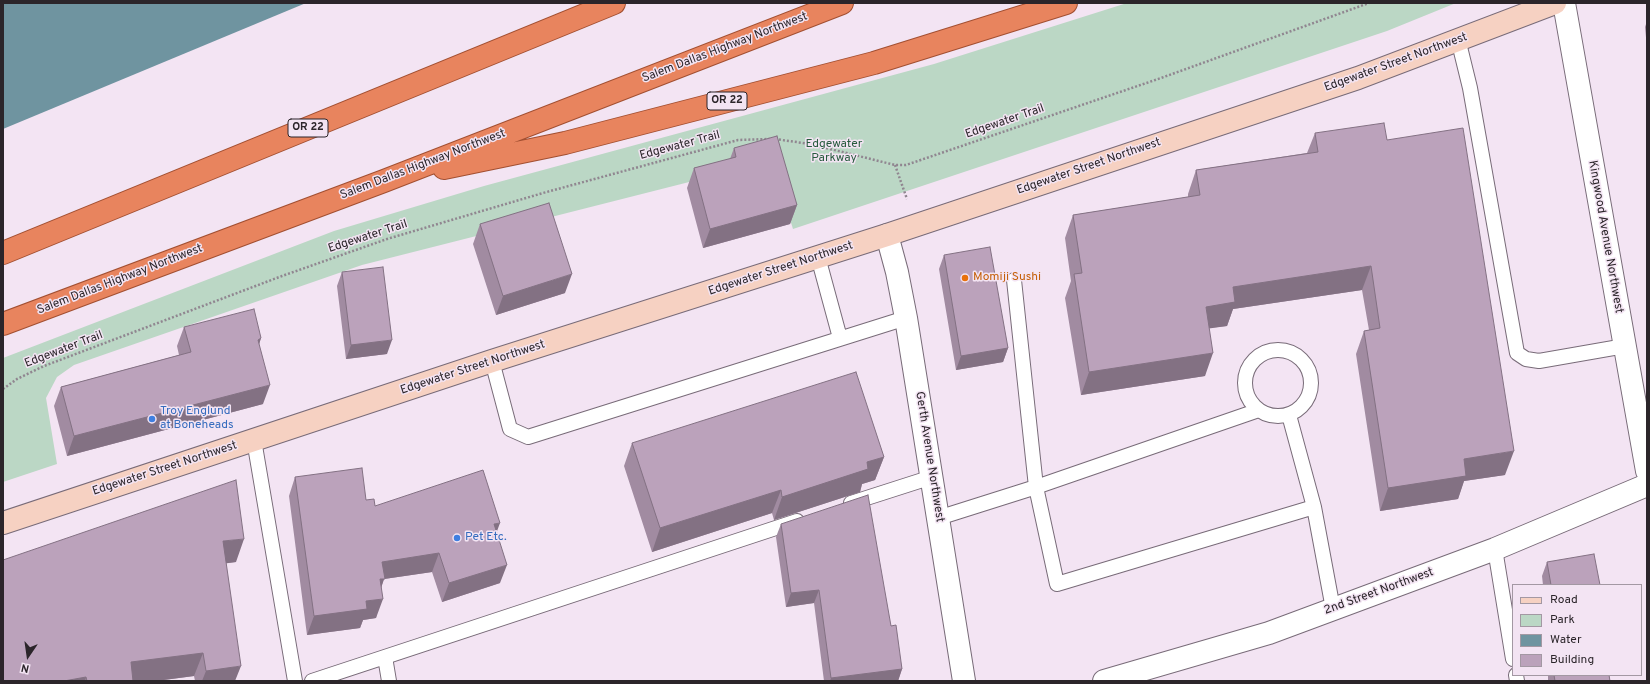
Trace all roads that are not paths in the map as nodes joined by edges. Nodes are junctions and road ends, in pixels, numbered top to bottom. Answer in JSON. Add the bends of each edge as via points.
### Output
{"nodes":[{"id":1,"x":614,"y":3,"type":"edge"},
{"id":2,"x":842,"y":3,"type":"edge"},
{"id":3,"x":1066,"y":3,"type":"edge"},
{"id":4,"x":1555,"y":3,"type":"edge"},
{"id":5,"x":1564,"y":3,"type":"edge"},
{"id":6,"x":1458,"y":39,"type":"junction"},
{"id":7,"x":384,"y":181,"type":"junction"},
{"id":8,"x":887,"y":235,"type":"junction"},
{"id":9,"x":3,"y":253,"type":"edge"},
{"id":10,"x":818,"y":257,"type":"junction"},
{"id":11,"x":1014,"y":280,"type":"dead end"},
{"id":12,"x":906,"y":318,"type":"junction"},
{"id":13,"x":3,"y":324,"type":"edge"},
{"id":14,"x":840,"y":338,"type":"junction"},
{"id":15,"x":1625,"y":346,"type":"junction"},
{"id":16,"x":492,"y":361,"type":"junction"},
{"id":17,"x":1259,"y":410,"type":"junction"},
{"id":18,"x":1289,"y":415,"type":"junction"},
{"id":19,"x":254,"y":440,"type":"junction"},
{"id":20,"x":1647,"y":471,"type":"edge"},
{"id":21,"x":932,"y":476,"type":"junction"},
{"id":22,"x":1647,"y":485,"type":"edge"},
{"id":23,"x":1036,"y":487,"type":"junction"},
{"id":24,"x":1314,"y":507,"type":"junction"},
{"id":25,"x":835,"y":509,"type":"edge"},
{"id":26,"x":812,"y":516,"type":"edge"},
{"id":27,"x":938,"y":518,"type":"junction"},
{"id":28,"x":3,"y":522,"type":"edge"},
{"id":29,"x":1495,"y":549,"type":"junction"},
{"id":30,"x":1333,"y":609,"type":"junction"},
{"id":31,"x":1512,"y":653,"type":"edge"},
{"id":32,"x":385,"y":657,"type":"junction"},
{"id":33,"x":296,"y":681,"type":"edge"},
{"id":34,"x":312,"y":681,"type":"edge"},
{"id":35,"x":389,"y":681,"type":"edge"},
{"id":36,"x":964,"y":681,"type":"edge"},
{"id":37,"x":1104,"y":681,"type":"edge"}],
"edges":[{"from":1,"to":9,"type":"highway","number":"OR 22"},
{"from":2,"to":7,"type":"highway","name":"Salem Dallas Highway Northwest","number":"OR 22"},
{"from":3,"to":7,"type":"highway","number":"OR 22","via":[[874,63],[565,143]]},
{"from":4,"to":6,"type":"main road","name":"Edgewater Street Northwest"},
{"from":5,"to":15,"type":"street","name":"Kingwood Avenue Northwest"},
{"from":6,"to":8,"type":"main road","name":"Edgewater Street Northwest","via":[[1358,78]]},
{"from":6,"to":15,"type":"lane","via":[[1470,88],[1517,353],[1526,359],[1539,361]]},
{"from":7,"to":13,"type":"highway","name":"Salem Dallas Highway Northwest","number":"OR 22"},
{"from":8,"to":10,"type":"main road","name":"Edgewater Street Northwest"},
{"from":8,"to":12,"type":"street","name":"Gerth Avenue Northwest","via":[[898,272]]},
{"from":10,"to":14,"type":"lane"},
{"from":10,"to":16,"type":"main road","name":"Edgewater Street Northwest"},
{"from":11,"to":23,"type":"lane"},
{"from":12,"to":14,"type":"lane"},
{"from":12,"to":21,"type":"street","name":"Gerth Avenue Northwest"},
{"from":14,"to":16,"type":"lane","via":[[528,438],[510,429]]},
{"from":15,"to":20,"type":"street","name":"Kingwood Avenue Northwest"},
{"from":16,"to":19,"type":"main road","name":"Edgewater Street Northwest"},
{"from":17,"to":18,"type":"lane","via":[[1268,415]]},
{"from":17,"to":18,"type":"lane","via":[[1247,393],[1247,372],[1252,362],[1260,356],[1270,351],[1281,350],[1301,359],[1308,368],[1311,379],[1311,390],[1306,400],[1299,409]]},
{"from":17,"to":23,"type":"lane"},
{"from":18,"to":24,"type":"lane"},
{"from":19,"to":28,"type":"main road","name":"Edgewater Street Northwest"},
{"from":19,"to":33,"type":"lane"},
{"from":21,"to":25,"type":"lane"},
{"from":21,"to":27,"type":"street","name":"Gerth Avenue Northwest"},
{"from":22,"to":29,"type":"street","name":"2nd Street Northwest"},
{"from":23,"to":24,"type":"lane","via":[[1057,584]]},
{"from":23,"to":27,"type":"lane"},
{"from":24,"to":30,"type":"lane"},
{"from":26,"to":32,"type":"lane"},
{"from":27,"to":36,"type":"street","name":"Gerth Avenue Northwest"},
{"from":29,"to":30,"type":"street","name":"2nd Street Northwest"},
{"from":29,"to":31,"type":"lane"},
{"from":30,"to":37,"type":"street","name":"2nd Street Northwest","via":[[1268,633]]},
{"from":32,"to":34,"type":"lane"},
{"from":32,"to":35,"type":"lane"}]}
